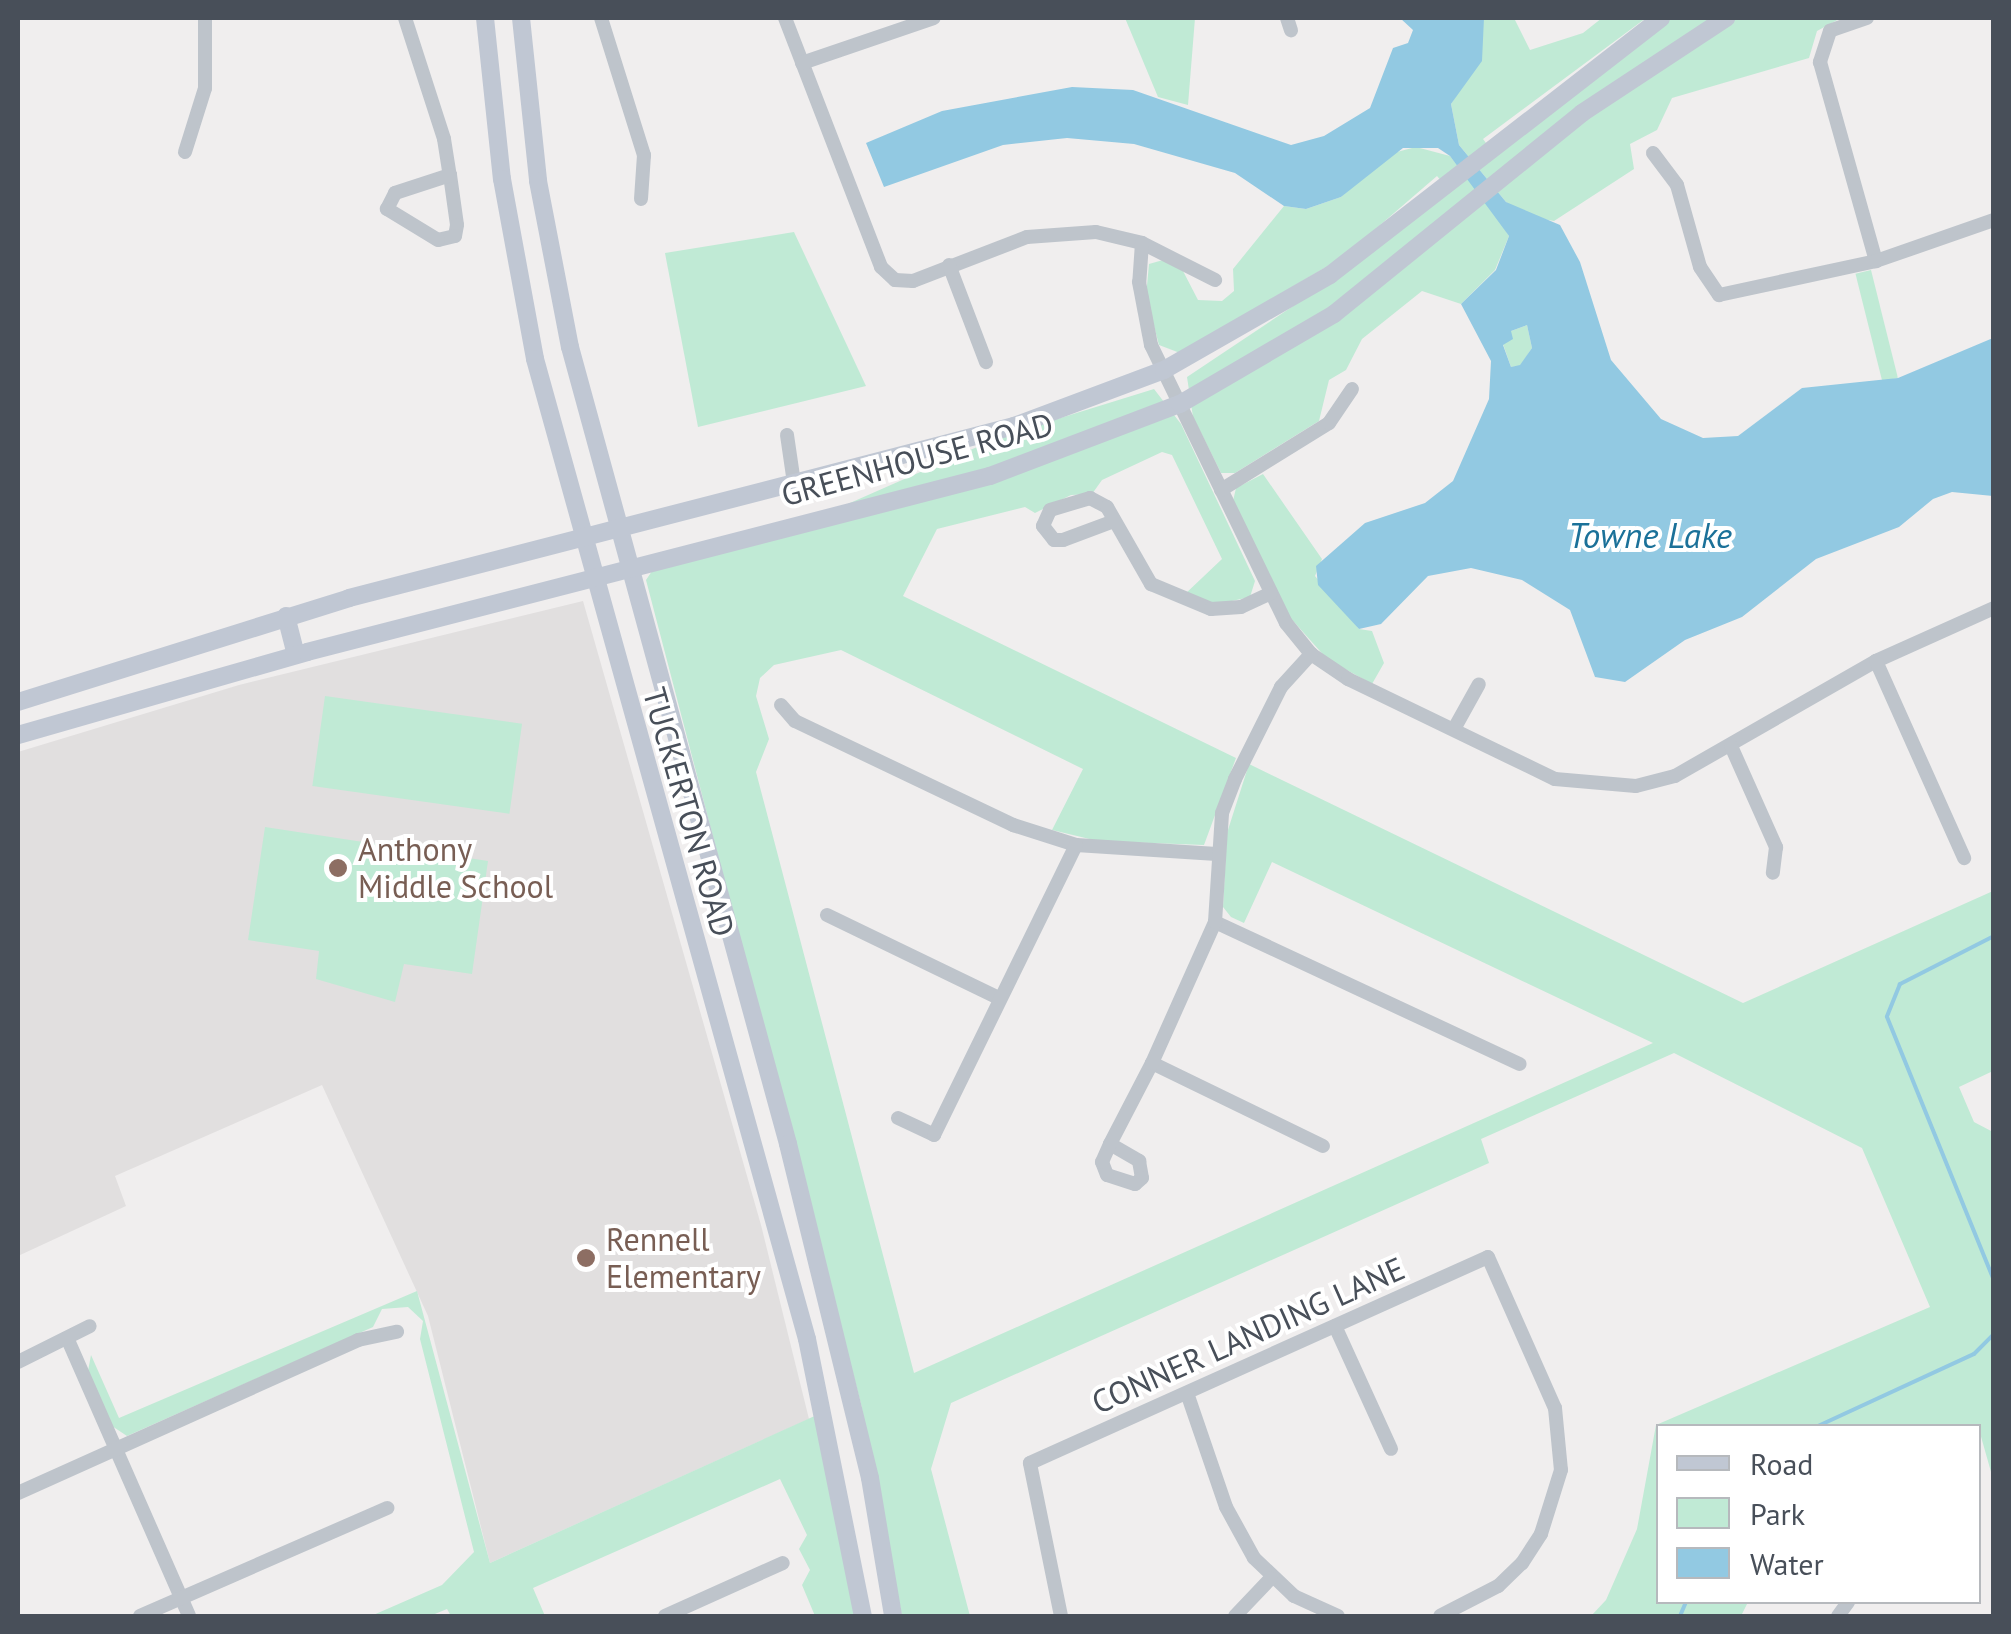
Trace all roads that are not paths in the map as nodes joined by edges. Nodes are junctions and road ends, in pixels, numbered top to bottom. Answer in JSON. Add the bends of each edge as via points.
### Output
{"nodes":[{"id":1,"x":204,"y":18,"type":"edge"},
{"id":2,"x":405,"y":18,"type":"edge"},
{"id":3,"x":485,"y":18,"type":"edge"},
{"id":4,"x":521,"y":18,"type":"edge"},
{"id":5,"x":601,"y":18,"type":"edge"},
{"id":6,"x":784,"y":18,"type":"edge"},
{"id":7,"x":934,"y":18,"type":"edge"},
{"id":8,"x":1660,"y":18,"type":"edge"},
{"id":9,"x":1726,"y":18,"type":"edge"},
{"id":10,"x":1866,"y":18,"type":"edge"},
{"id":11,"x":802,"y":63,"type":"junction"},
{"id":12,"x":185,"y":152,"type":"dead end"},
{"id":13,"x":1653,"y":153,"type":"dead end"},
{"id":14,"x":450,"y":176,"type":"junction"},
{"id":15,"x":642,"y":198,"type":"dead end"},
{"id":16,"x":1994,"y":220,"type":"edge"},
{"id":17,"x":1142,"y":244,"type":"junction"},
{"id":18,"x":1876,"y":261,"type":"junction"},
{"id":19,"x":949,"y":266,"type":"junction"},
{"id":20,"x":1215,"y":280,"type":"dead end"},
{"id":21,"x":986,"y":362,"type":"dead end"},
{"id":22,"x":1164,"y":370,"type":"junction"},
{"id":23,"x":1352,"y":389,"type":"dead end"},
{"id":24,"x":1180,"y":404,"type":"junction"},
{"id":25,"x":787,"y":435,"type":"dead end"},
{"id":26,"x":794,"y":482,"type":"junction"},
{"id":27,"x":1221,"y":490,"type":"junction"},
{"id":28,"x":1114,"y":521,"type":"junction"},
{"id":29,"x":622,"y":526,"type":"junction"},
{"id":30,"x":583,"y":536,"type":"junction"},
{"id":31,"x":630,"y":567,"type":"junction"},
{"id":32,"x":593,"y":577,"type":"junction"},
{"id":33,"x":1270,"y":593,"type":"junction"},
{"id":34,"x":1994,"y":608,"type":"edge"},
{"id":35,"x":286,"y":616,"type":"junction"},
{"id":36,"x":1311,"y":654,"type":"junction"},
{"id":37,"x":296,"y":655,"type":"junction"},
{"id":38,"x":1876,"y":661,"type":"junction"},
{"id":39,"x":1479,"y":684,"type":"dead end"},
{"id":40,"x":18,"y":702,"type":"edge"},
{"id":41,"x":781,"y":705,"type":"dead end"},
{"id":42,"x":1454,"y":729,"type":"junction"},
{"id":43,"x":18,"y":732,"type":"edge"},
{"id":44,"x":1731,"y":746,"type":"junction"},
{"id":45,"x":1076,"y":845,"type":"junction"},
{"id":46,"x":1218,"y":854,"type":"junction"},
{"id":47,"x":1964,"y":858,"type":"dead end"},
{"id":48,"x":1773,"y":872,"type":"dead end"},
{"id":49,"x":827,"y":915,"type":"dead end"},
{"id":50,"x":1215,"y":922,"type":"junction"},
{"id":51,"x":999,"y":998,"type":"junction"},
{"id":52,"x":1152,"y":1063,"type":"junction"},
{"id":53,"x":1520,"y":1064,"type":"dead end"},
{"id":54,"x":898,"y":1118,"type":"dead end"},
{"id":55,"x":1110,"y":1144,"type":"dead end"},
{"id":56,"x":1323,"y":1146,"type":"dead end"},
{"id":57,"x":90,"y":1326,"type":"dead end"},
{"id":58,"x":1335,"y":1326,"type":"junction"},
{"id":59,"x":397,"y":1332,"type":"dead end"},
{"id":60,"x":68,"y":1340,"type":"junction"},
{"id":61,"x":838,"y":1352,"type":"junction"},
{"id":62,"x":811,"y":1357,"type":"junction"},
{"id":63,"x":18,"y":1362,"type":"edge"},
{"id":64,"x":1187,"y":1393,"type":"junction"},
{"id":65,"x":116,"y":1449,"type":"junction"},
{"id":66,"x":1391,"y":1449,"type":"dead end"},
{"id":67,"x":18,"y":1493,"type":"edge"},
{"id":68,"x":387,"y":1508,"type":"dead end"},
{"id":69,"x":784,"y":1564,"type":"dead end"},
{"id":70,"x":1271,"y":1578,"type":"junction"},
{"id":71,"x":181,"y":1598,"type":"junction"},
{"id":72,"x":140,"y":1616,"type":"edge"},
{"id":73,"x":189,"y":1616,"type":"edge"},
{"id":74,"x":665,"y":1616,"type":"edge"},
{"id":75,"x":863,"y":1616,"type":"edge"},
{"id":76,"x":894,"y":1616,"type":"edge"},
{"id":77,"x":1061,"y":1616,"type":"edge"},
{"id":78,"x":1235,"y":1616,"type":"edge"},
{"id":79,"x":1338,"y":1616,"type":"edge"},
{"id":80,"x":1440,"y":1616,"type":"edge"}],
"edges":[{"from":1,"to":12,"type":"street","via":[[205,88]]},
{"from":2,"to":14,"type":"street","via":[[437,111]]},
{"from":3,"to":30,"type":"main road","name":"TUCKERTON ROAD","via":[[517,277]]},
{"from":4,"to":29,"type":"main road","name":"TUCKERTON ROAD","via":[[548,244]]},
{"from":5,"to":15,"type":"street","via":[[644,155]]},
{"from":6,"to":11,"type":"street"},
{"from":7,"to":11,"type":"street"},
{"from":8,"to":22,"type":"main road","name":"GREENHOUSE ROAD","via":[[1330,275]]},
{"from":9,"to":24,"type":"main road","name":"GREENHOUSE ROAD","via":[[1582,113],[1334,314]]},
{"from":10,"to":18,"type":"street","via":[[1823,38],[1820,62]]},
{"from":11,"to":19,"type":"street","via":[[881,266],[896,280],[913,281]]},
{"from":13,"to":18,"type":"street","via":[[1677,185],[1700,267],[1719,295]]},
{"from":14,"to":14,"type":"street","via":[[395,194],[387,209],[438,240],[455,236]]},
{"from":16,"to":18,"type":"street"},
{"from":17,"to":19,"type":"street","via":[[1096,232],[1027,237]]},
{"from":17,"to":20,"type":"street"},
{"from":17,"to":22,"type":"street","via":[[1144,322]]},
{"from":19,"to":21,"type":"street"},
{"from":22,"to":24,"type":"street"},
{"from":22,"to":26,"type":"main road","name":"GREENHOUSE ROAD","via":[[1014,426]]},
{"from":23,"to":27,"type":"street","via":[[1329,423]]},
{"from":24,"to":27,"type":"street"},
{"from":24,"to":31,"type":"main road","name":"GREENHOUSE ROAD","via":[[990,476]]},
{"from":25,"to":26,"type":"street"},
{"from":26,"to":29,"type":"main road","name":"GREENHOUSE ROAD"},
{"from":27,"to":33,"type":"street"},
{"from":28,"to":28,"type":"street","via":[[1107,507],[1090,498],[1050,510],[1043,526],[1054,540],[1064,540]]},
{"from":28,"to":33,"type":"street","via":[[1138,571],[1185,601],[1211,609],[1241,607]]},
{"from":29,"to":30,"type":"main road","name":"GREENHOUSE ROAD"},
{"from":29,"to":31,"type":"main road","name":"TUCKERTON ROAD"},
{"from":30,"to":32,"type":"main road","name":"TUCKERTON ROAD"},
{"from":30,"to":35,"type":"main road","name":"GREENHOUSE ROAD"},
{"from":31,"to":32,"type":"main road","name":"GREENHOUSE ROAD"},
{"from":31,"to":61,"type":"main road","name":"TUCKERTON ROAD"},
{"from":32,"to":37,"type":"main road","name":"GREENHOUSE ROAD"},
{"from":32,"to":62,"type":"main road","name":"TUCKERTON ROAD"},
{"from":33,"to":36,"type":"street"},
{"from":34,"to":38,"type":"street"},
{"from":35,"to":37,"type":"main road"},
{"from":35,"to":40,"type":"main road","name":"GREENHOUSE ROAD"},
{"from":36,"to":42,"type":"street"},
{"from":36,"to":46,"type":"street","via":[[1281,686],[1235,779]]},
{"from":37,"to":43,"type":"main road","name":"GREENHOUSE ROAD"},
{"from":38,"to":44,"type":"street"},
{"from":38,"to":47,"type":"street"},
{"from":39,"to":42,"type":"street"},
{"from":41,"to":45,"type":"street","via":[[795,721],[982,814]]},
{"from":42,"to":44,"type":"street","via":[[1556,778],[1593,787],[1675,776]]},
{"from":44,"to":48,"type":"street","via":[[1776,847]]},
{"from":45,"to":46,"type":"street"},
{"from":45,"to":51,"type":"street"},
{"from":46,"to":50,"type":"street"},
{"from":49,"to":51,"type":"street"},
{"from":50,"to":52,"type":"street"},
{"from":50,"to":53,"type":"street"},
{"from":51,"to":54,"type":"street","via":[[934,1135]]},
{"from":52,"to":55,"type":"street"},
{"from":52,"to":56,"type":"street"},
{"from":57,"to":60,"type":"street"},
{"from":58,"to":64,"type":"street","name":"CONNER LANDING LANE"},
{"from":58,"to":66,"type":"street"},
{"from":58,"to":80,"type":"street","name":"CONNER LANDING LANE","via":[[1488,1258],[1554,1408],[1561,1470],[1548,1519],[1522,1562],[1470,1605]]},
{"from":59,"to":65,"type":"street","via":[[358,1340]]},
{"from":60,"to":63,"type":"street"},
{"from":60,"to":65,"type":"street"},
{"from":61,"to":62,"type":"main road"},
{"from":61,"to":76,"type":"main road","name":"TUCKERTON ROAD","via":[[870,1478]]},
{"from":62,"to":75,"type":"main road","name":"TUCKERTON ROAD"},
{"from":64,"to":70,"type":"street","via":[[1236,1532]]},
{"from":64,"to":77,"type":"street","name":"CONNER LANDING LANE","via":[[1030,1463]]},
{"from":65,"to":67,"type":"street"},
{"from":65,"to":71,"type":"street"},
{"from":68,"to":71,"type":"street"},
{"from":69,"to":74,"type":"street"},
{"from":70,"to":78,"type":"street"},
{"from":70,"to":79,"type":"street"},
{"from":71,"to":72,"type":"street"},
{"from":71,"to":73,"type":"street"}]}
